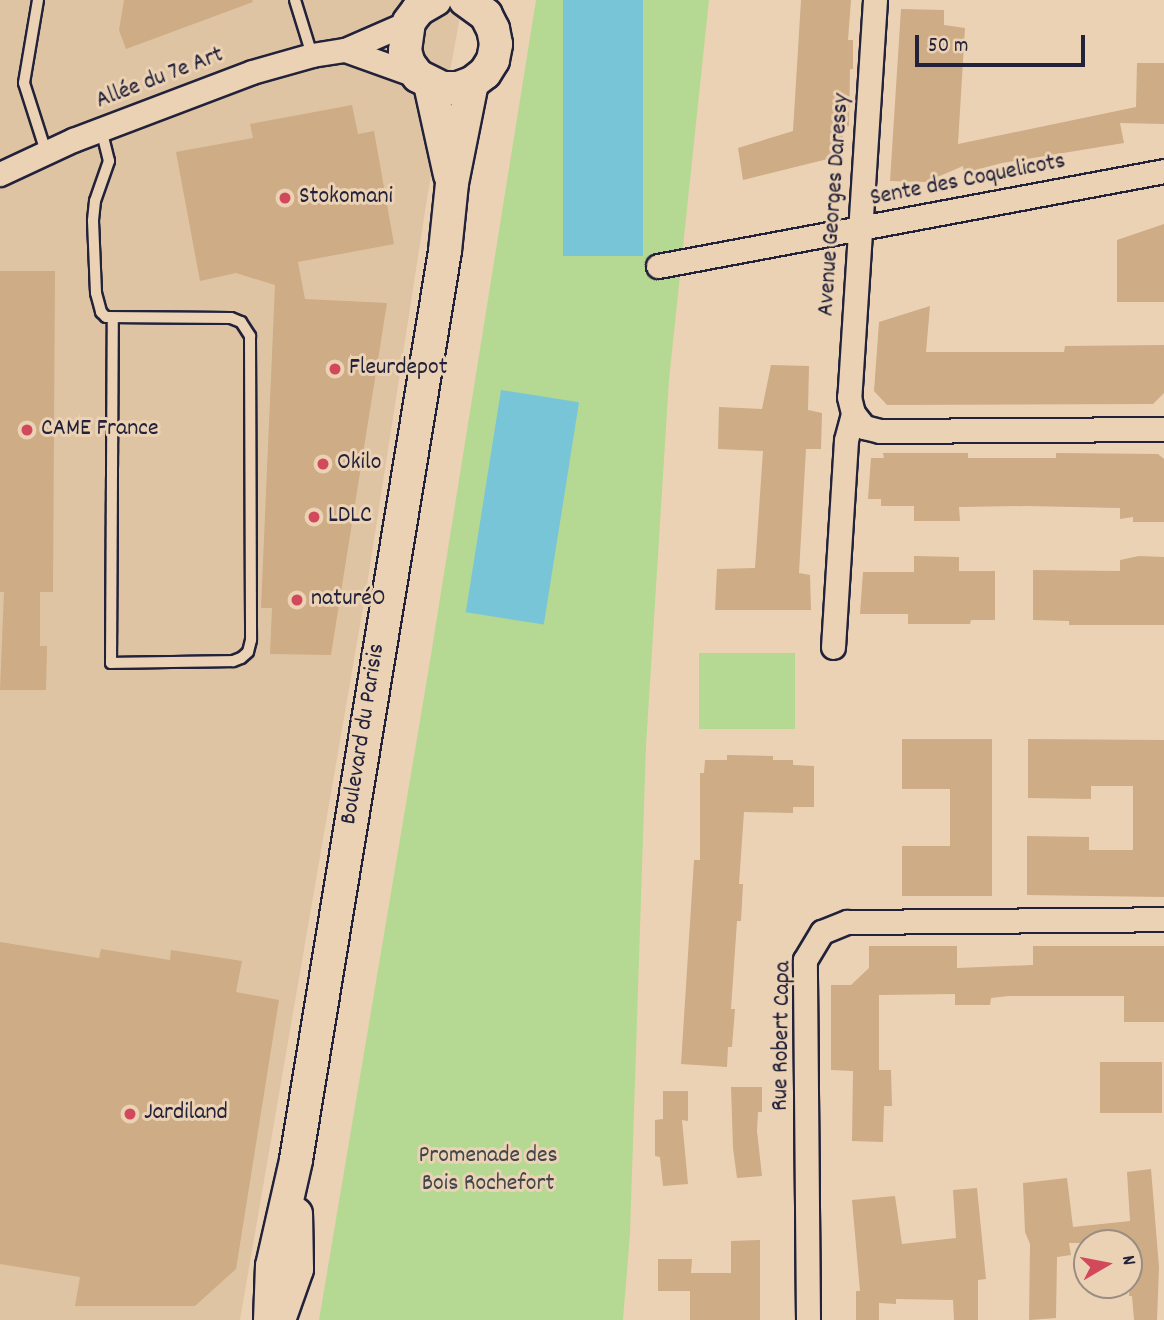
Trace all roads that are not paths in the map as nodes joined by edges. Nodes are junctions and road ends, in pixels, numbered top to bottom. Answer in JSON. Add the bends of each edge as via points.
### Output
{"nodes":[{"id":1,"x":38,"y":0,"type":"edge"},
{"id":2,"x":295,"y":0,"type":"edge"},
{"id":3,"x":875,"y":0,"type":"edge"},
{"id":4,"x":480,"y":5,"type":"edge"},
{"id":5,"x":427,"y":6,"type":"edge"},
{"id":6,"x":345,"y":50,"type":"junction"},
{"id":7,"x":312,"y":55,"type":"junction"},
{"id":8,"x":424,"y":80,"type":"junction"},
{"id":9,"x":472,"y":83,"type":"junction"},
{"id":10,"x":101,"y":129,"type":"junction"},
{"id":11,"x":46,"y":152,"type":"junction"},
{"id":12,"x":1164,"y":171,"type":"edge"},
{"id":13,"x":0,"y":174,"type":"edge"},
{"id":14,"x":452,"y":183,"type":"junction"},
{"id":15,"x":860,"y":228,"type":"junction"},
{"id":16,"x":658,"y":266,"type":"dead end"},
{"id":17,"x":113,"y":318,"type":"junction"},
{"id":18,"x":853,"y":413,"type":"junction"},
{"id":19,"x":1164,"y":429,"type":"edge"},
{"id":20,"x":833,"y":647,"type":"dead end"},
{"id":21,"x":1164,"y":919,"type":"edge"},
{"id":22,"x":296,"y":1160,"type":"junction"},
{"id":23,"x":270,"y":1320,"type":"edge"},
{"id":24,"x":279,"y":1320,"type":"edge"},
{"id":25,"x":808,"y":1320,"type":"edge"}],
"edges":[{"from":1,"to":11,"type":"lane","via":[[24,83]]},
{"from":2,"to":7,"type":"lane"},
{"from":3,"to":15,"type":"street","name":"Avenue Georges Daressy"},
{"from":4,"to":9,"type":"street","via":[[494,29],[496,44],[485,73]]},
{"from":5,"to":6,"type":"street","name":"Allée du 7e Art"},
{"from":5,"to":8,"type":"street","name":"Boulevard du Parisis","via":[[405,51],[409,64]]},
{"from":6,"to":7,"type":"street","name":"Allée du 7e Art"},
{"from":6,"to":8,"type":"street","name":"Allée du 7e Art"},
{"from":7,"to":10,"type":"street","name":"Allée du 7e Art","via":[[252,72]]},
{"from":8,"to":9,"type":"street","via":[[458,88]]},
{"from":8,"to":14,"type":"street","name":"Boulevard du Parisis"},
{"from":9,"to":14,"type":"street","name":"Boulevard du Parisis"},
{"from":10,"to":11,"type":"street","name":"Allée du 7e Art"},
{"from":10,"to":17,"type":"lane","via":[[109,161],[95,201],[96,293],[101,312]]},
{"from":11,"to":13,"type":"street","name":"Allée du 7e Art"},
{"from":12,"to":15,"type":"street","name":"Sente des Coquelicots"},
{"from":14,"to":22,"type":"street","name":"Boulevard du Parisis","via":[[446,251]]},
{"from":15,"to":16,"type":"street","name":"Sente des Coquelicots"},
{"from":15,"to":18,"type":"street","name":"Avenue Georges Daressy","via":[[849,397]]},
{"from":17,"to":17,"type":"lane","via":[[111,663],[233,661],[248,652],[251,640],[247,328],[232,318]]},
{"from":18,"to":19,"type":"street","via":[[864,428],[880,431]]},
{"from":18,"to":20,"type":"street","name":"Avenue Georges Daressy","via":[[846,440]]},
{"from":21,"to":25,"type":"street","name":"Rue Robert Capa","via":[[847,922],[822,932],[805,960]]},
{"from":22,"to":23,"type":"street","name":"Boulevard du Parisis","via":[[272,1266]]},
{"from":22,"to":24,"type":"street","name":"Boulevard du Parisis","via":[[297,1269]]}]}
